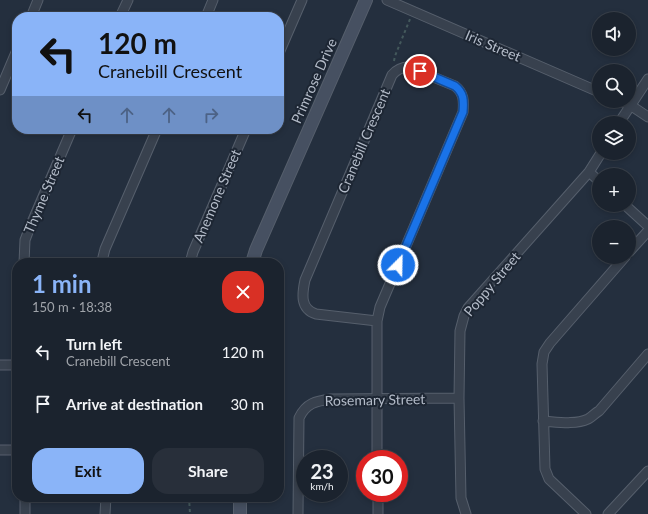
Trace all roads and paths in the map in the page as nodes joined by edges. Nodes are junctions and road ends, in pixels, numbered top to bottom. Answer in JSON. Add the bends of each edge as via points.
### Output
{"nodes":[{"id":1,"x":38,"y":0,"type":"edge"},
{"id":2,"x":128,"y":0,"type":"edge"},
{"id":3,"x":213,"y":0,"type":"edge"},
{"id":4,"x":302,"y":0,"type":"edge"},
{"id":5,"x":366,"y":0,"type":"edge"},
{"id":6,"x":387,"y":0,"type":"edge"},
{"id":7,"x":33,"y":12,"type":"edge"},
{"id":8,"x":122,"y":12,"type":"edge"},
{"id":9,"x":208,"y":12,"type":"edge"},
{"id":10,"x":413,"y":12,"type":"junction"},
{"id":11,"x":284,"y":41,"type":"edge"},
{"id":12,"x":12,"y":62,"type":"edge"},
{"id":13,"x":396,"y":70,"type":"junction"},
{"id":14,"x":648,"y":79,"type":"edge"},
{"id":15,"x":592,"y":89,"type":"edge"},
{"id":16,"x":0,"y":90,"type":"edge"},
{"id":17,"x":636,"y":96,"type":"edge"},
{"id":18,"x":634,"y":108,"type":"edge"},
{"id":19,"x":648,"y":118,"type":"edge"},
{"id":20,"x":70,"y":134,"type":"edge"},
{"id":21,"x":155,"y":134,"type":"edge"},
{"id":22,"x":244,"y":134,"type":"edge"},
{"id":23,"x":597,"y":160,"type":"edge"},
{"id":24,"x":589,"y":172,"type":"junction"},
{"id":25,"x":592,"y":175,"type":"edge"},
{"id":26,"x":633,"y":212,"type":"edge"},
{"id":27,"x":648,"y":226,"type":"edge"},
{"id":28,"x":648,"y":231,"type":"edge"},
{"id":29,"x":636,"y":244,"type":"edge"},
{"id":30,"x":24,"y":258,"type":"edge"},
{"id":31,"x":103,"y":258,"type":"edge"},
{"id":32,"x":191,"y":258,"type":"edge"},
{"id":33,"x":254,"y":258,"type":"edge"},
{"id":34,"x":619,"y":264,"type":"edge"},
{"id":35,"x":377,"y":321,"type":"junction"},
{"id":36,"x":648,"y":354,"type":"edge"},
{"id":37,"x":0,"y":365,"type":"edge"},
{"id":38,"x":12,"y":365,"type":"edge"},
{"id":39,"x":377,"y":398,"type":"junction"},
{"id":40,"x":459,"y":398,"type":"junction"},
{"id":41,"x":543,"y":421,"type":"junction"},
{"id":42,"x":0,"y":450,"type":"edge"},
{"id":43,"x":12,"y":450,"type":"edge"},
{"id":44,"x":377,"y":450,"type":"edge"},
{"id":45,"x":648,"y":470,"type":"edge"},
{"id":46,"x":24,"y":502,"type":"edge"},
{"id":47,"x":106,"y":502,"type":"edge"},
{"id":48,"x":189,"y":502,"type":"edge"},
{"id":49,"x":240,"y":502,"type":"edge"},
{"id":50,"x":378,"y":502,"type":"edge"},
{"id":51,"x":25,"y":514,"type":"edge"},
{"id":52,"x":106,"y":514,"type":"edge"},
{"id":53,"x":190,"y":514,"type":"edge"},
{"id":54,"x":240,"y":514,"type":"edge"},
{"id":55,"x":298,"y":514,"type":"edge"},
{"id":56,"x":378,"y":514,"type":"edge"},
{"id":57,"x":466,"y":514,"type":"edge"},
{"id":58,"x":586,"y":514,"type":"edge"},
{"id":59,"x":608,"y":514,"type":"edge"}],
"edges":[{"from":1,"to":7,"type":"street"},
{"from":2,"to":8,"type":"street"},
{"from":3,"to":9,"type":"street"},
{"from":4,"to":11,"type":"street"},
{"from":5,"to":33,"type":"street","name":"Primrose Drive"},
{"from":6,"to":10,"type":"street","name":"Iris Street"},
{"from":10,"to":13,"type":"path","via":[[394,60]]},
{"from":10,"to":15,"type":"street","name":"Iris Street"},
{"from":12,"to":16,"type":"street"},
{"from":13,"to":35,"type":"street","via":[[409,67],[455,86],[462,94],[464,102],[463,112],[380,307]]},
{"from":13,"to":35,"type":"street","name":"Cranebill Crescent","via":[[385,90],[305,280],[304,288],[304,304],[310,312]]},
{"from":14,"to":17,"type":"street"},
{"from":18,"to":19,"type":"street"},
{"from":20,"to":30,"type":"street","name":"Thyme Street","via":[[25,240]]},
{"from":21,"to":31,"type":"street"},
{"from":22,"to":32,"type":"street","name":"Anemone Street"},
{"from":23,"to":24,"type":"street","name":"Poppy Street"},
{"from":24,"to":25,"type":"street"},
{"from":24,"to":40,"type":"street","name":"Poppy Street","via":[[468,308],[460,331]]},
{"from":26,"to":27,"type":"street"},
{"from":28,"to":29,"type":"street"},
{"from":34,"to":41,"type":"street","via":[[544,352]]},
{"from":35,"to":39,"type":"street"},
{"from":36,"to":41,"type":"street","via":[[599,411],[589,418],[580,422]]},
{"from":37,"to":38,"type":"street"},
{"from":39,"to":40,"type":"street","name":"Rosemary Street"},
{"from":39,"to":44,"type":"street"},
{"from":39,"to":55,"type":"street","name":"Rosemary Street","via":[[317,401],[302,412],[299,418]]},
{"from":40,"to":57,"type":"street","name":"Poppy Street","via":[[461,498]]},
{"from":41,"to":58,"type":"street","via":[[544,469],[549,479]]},
{"from":42,"to":43,"type":"street"},
{"from":45,"to":59,"type":"street"},
{"from":46,"to":51,"type":"street"},
{"from":47,"to":52,"type":"street"},
{"from":48,"to":53,"type":"path"},
{"from":49,"to":54,"type":"street"},
{"from":50,"to":56,"type":"street"}]}
